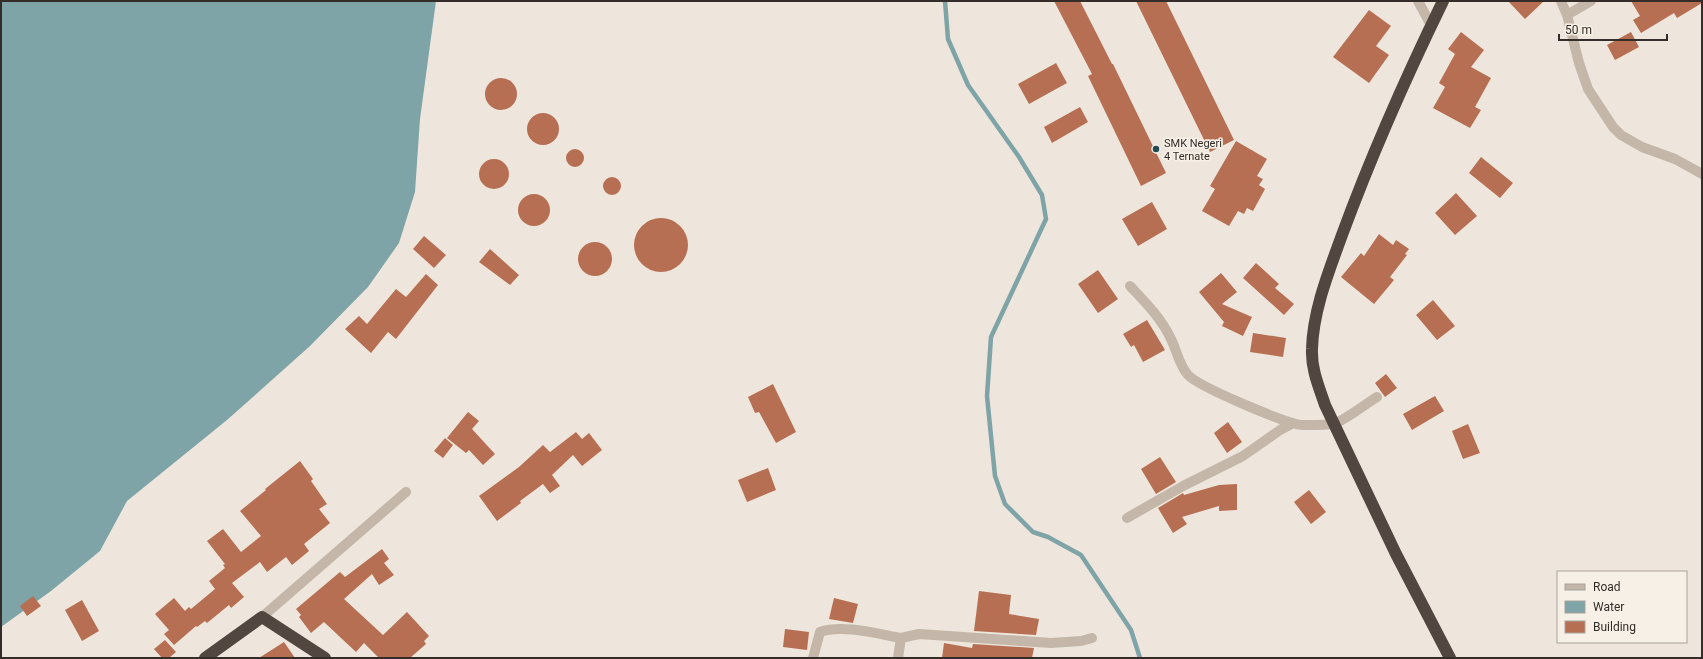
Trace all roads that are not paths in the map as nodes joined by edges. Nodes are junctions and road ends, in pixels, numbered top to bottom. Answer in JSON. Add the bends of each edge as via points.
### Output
{"nodes":[{"id":1,"x":1418,"y":1,"type":"edge"},
{"id":2,"x":1443,"y":1,"type":"edge"},
{"id":3,"x":1561,"y":1,"type":"edge"},
{"id":4,"x":1591,"y":1,"type":"edge"},
{"id":5,"x":1567,"y":15,"type":"junction"},
{"id":6,"x":1431,"y":25,"type":"junction"},
{"id":7,"x":1702,"y":174,"type":"edge"},
{"id":8,"x":1130,"y":286,"type":"dead end"},
{"id":9,"x":1377,"y":397,"type":"dead end"},
{"id":10,"x":1293,"y":423,"type":"junction"},
{"id":11,"x":1335,"y":424,"type":"junction"},
{"id":12,"x":406,"y":492,"type":"dead end"},
{"id":13,"x":1127,"y":518,"type":"dead end"},
{"id":14,"x":262,"y":617,"type":"junction"},
{"id":15,"x":901,"y":638,"type":"junction"},
{"id":16,"x":1092,"y":638,"type":"dead end"},
{"id":17,"x":205,"y":658,"type":"edge"},
{"id":18,"x":325,"y":658,"type":"edge"},
{"id":19,"x":813,"y":658,"type":"edge"},
{"id":20,"x":898,"y":658,"type":"edge"},
{"id":21,"x":1450,"y":658,"type":"edge"}],
"edges":[{"from":1,"to":6,"type":"street"},
{"from":2,"to":6,"type":"highway"},
{"from":3,"to":5,"type":"street"},
{"from":4,"to":5,"type":"street"},
{"from":5,"to":7,"type":"street","via":[[1588,89],[1612,127],[1642,147],[1675,159]]},
{"from":6,"to":11,"type":"highway","via":[[1354,201],[1315,319],[1312,360],[1325,405]]},
{"from":8,"to":10,"type":"street","via":[[1157,316],[1172,341],[1181,364],[1196,382]]},
{"from":9,"to":11,"type":"street"},
{"from":10,"to":11,"type":"street"},
{"from":10,"to":13,"type":"street","via":[[1244,456],[1183,486]]},
{"from":11,"to":21,"type":"highway","via":[[1396,554]]},
{"from":12,"to":14,"type":"street"},
{"from":14,"to":17,"type":"highway"},
{"from":14,"to":18,"type":"highway"},
{"from":15,"to":16,"type":"street","via":[[919,634],[1051,643]]},
{"from":15,"to":19,"type":"street","via":[[828,629],[820,632]]},
{"from":15,"to":20,"type":"street"}]}
